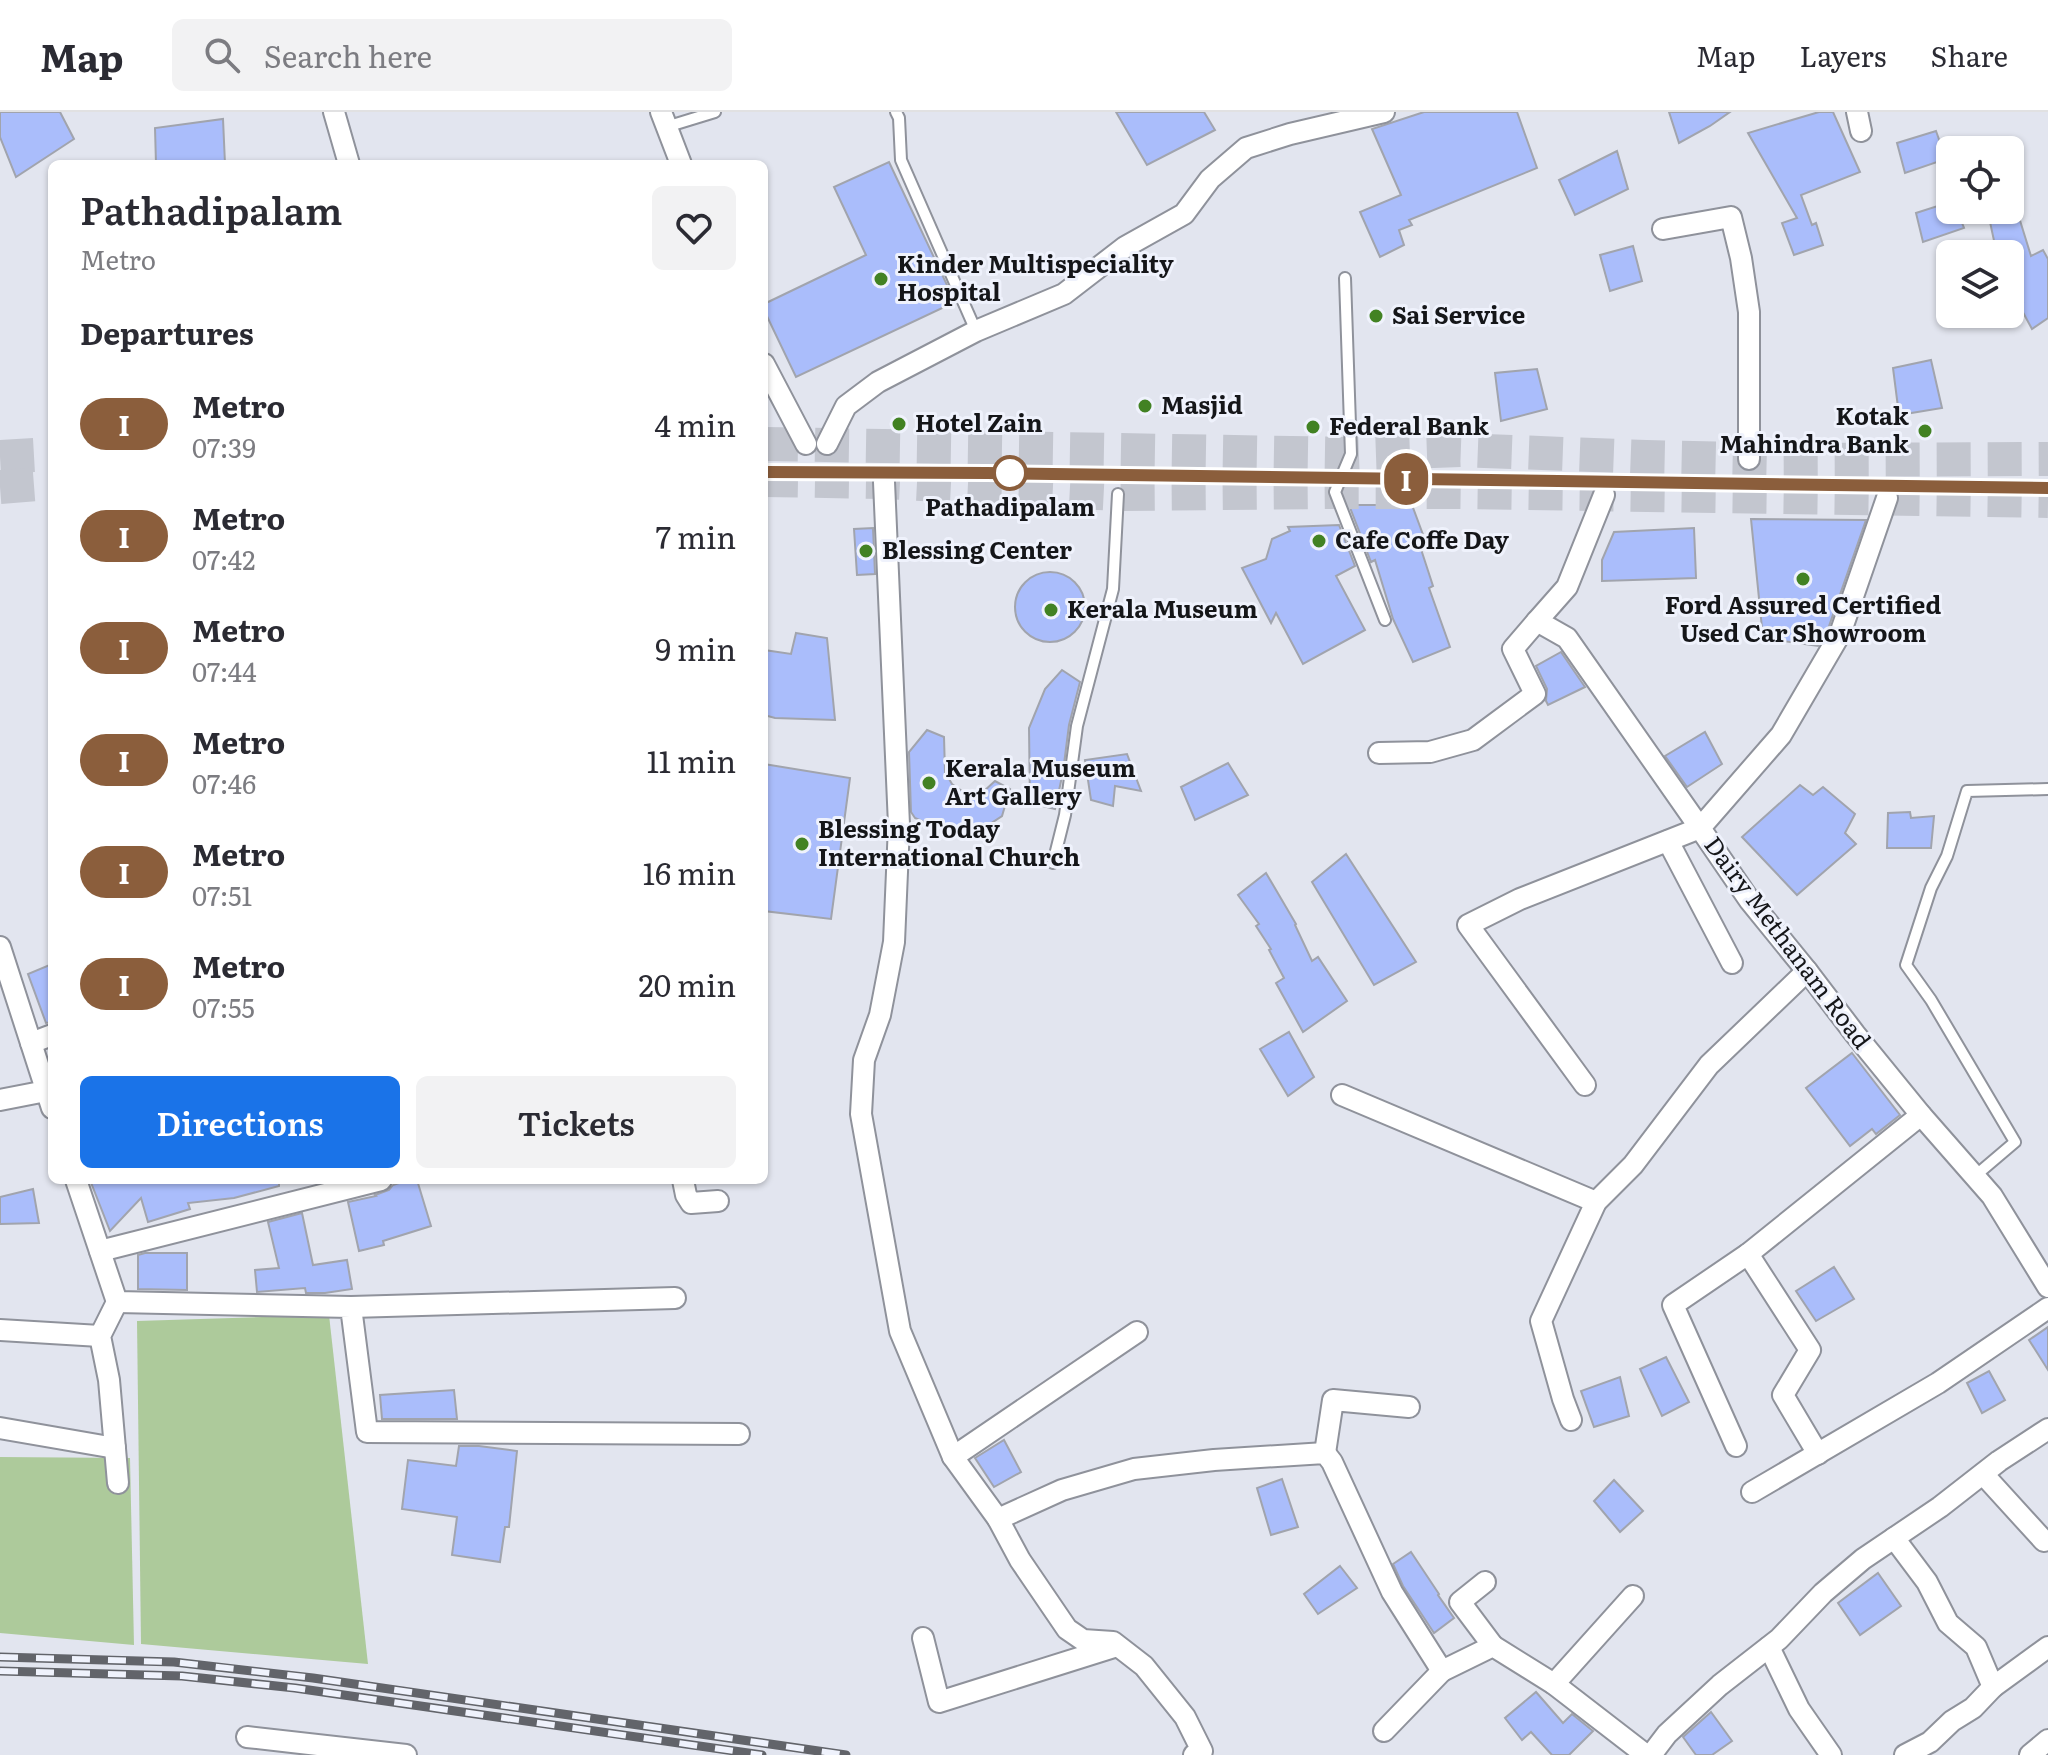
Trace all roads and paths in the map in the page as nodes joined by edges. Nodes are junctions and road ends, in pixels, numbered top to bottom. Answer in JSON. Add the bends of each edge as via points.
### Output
{"nodes":[{"id":1,"x":334,"y":112,"type":"edge"},
{"id":2,"x":715,"y":112,"type":"edge"},
{"id":3,"x":896,"y":112,"type":"edge"},
{"id":4,"x":1384,"y":112,"type":"edge"},
{"id":5,"x":663,"y":120,"type":"edge"},
{"id":6,"x":348,"y":160,"type":"edge"},
{"id":7,"x":679,"y":160,"type":"edge"},
{"id":8,"x":1663,"y":229,"type":"dead end"},
{"id":9,"x":1345,"y":278,"type":"dead end"},
{"id":10,"x":976,"y":331,"type":"junction"},
{"id":11,"x":768,"y":372,"type":"edge"},
{"id":12,"x":806,"y":444,"type":"dead end"},
{"id":13,"x":827,"y":444,"type":"dead end"},
{"id":14,"x":1749,"y":459,"type":"dead end"},
{"id":15,"x":884,"y":482,"type":"dead end"},
{"id":16,"x":1118,"y":494,"type":"dead end"},
{"id":17,"x":1604,"y":495,"type":"dead end"},
{"id":18,"x":1887,"y":498,"type":"dead end"},
{"id":19,"x":1385,"y":620,"type":"dead end"},
{"id":20,"x":1537,"y":621,"type":"junction"},
{"id":21,"x":1379,"y":753,"type":"dead end"},
{"id":22,"x":2048,"y":789,"type":"edge"},
{"id":23,"x":1700,"y":828,"type":"junction"},
{"id":24,"x":1668,"y":841,"type":"junction"},
{"id":25,"x":1053,"y":863,"type":"dead end"},
{"id":26,"x":0,"y":947,"type":"edge"},
{"id":27,"x":1732,"y":963,"type":"dead end"},
{"id":28,"x":1807,"y":971,"type":"junction"},
{"id":29,"x":48,"y":1037,"type":"edge"},
{"id":30,"x":31,"y":1043,"type":"junction"},
{"id":31,"x":1585,"y":1085,"type":"dead end"},
{"id":32,"x":1342,"y":1095,"type":"dead end"},
{"id":33,"x":48,"y":1097,"type":"edge"},
{"id":34,"x":0,"y":1100,"type":"edge"},
{"id":35,"x":48,"y":1103,"type":"edge"},
{"id":36,"x":1921,"y":1115,"type":"junction"},
{"id":37,"x":1975,"y":1176,"type":"junction"},
{"id":38,"x":77,"y":1184,"type":"edge"},
{"id":39,"x":365,"y":1184,"type":"edge"},
{"id":40,"x":684,"y":1184,"type":"edge"},
{"id":41,"x":718,"y":1201,"type":"dead end"},
{"id":42,"x":1596,"y":1202,"type":"junction"},
{"id":43,"x":100,"y":1251,"type":"junction"},
{"id":44,"x":1748,"y":1254,"type":"junction"},
{"id":45,"x":2042,"y":1264,"type":"edge"},
{"id":46,"x":2048,"y":1287,"type":"edge"},
{"id":47,"x":675,"y":1298,"type":"dead end"},
{"id":48,"x":117,"y":1302,"type":"junction"},
{"id":49,"x":351,"y":1307,"type":"junction"},
{"id":50,"x":2048,"y":1308,"type":"edge"},
{"id":51,"x":0,"y":1330,"type":"edge"},
{"id":52,"x":1137,"y":1332,"type":"dead end"},
{"id":53,"x":100,"y":1336,"type":"junction"},
{"id":54,"x":1409,"y":1407,"type":"dead end"},
{"id":55,"x":1571,"y":1420,"type":"dead end"},
{"id":56,"x":0,"y":1428,"type":"edge"},
{"id":57,"x":2048,"y":1429,"type":"edge"},
{"id":58,"x":739,"y":1434,"type":"dead end"},
{"id":59,"x":1736,"y":1446,"type":"dead end"},
{"id":60,"x":115,"y":1448,"type":"junction"},
{"id":61,"x":1325,"y":1453,"type":"junction"},
{"id":62,"x":1818,"y":1454,"type":"junction"},
{"id":63,"x":953,"y":1457,"type":"junction"},
{"id":64,"x":1983,"y":1474,"type":"junction"},
{"id":65,"x":118,"y":1483,"type":"dead end"},
{"id":66,"x":1752,"y":1492,"type":"dead end"},
{"id":67,"x":998,"y":1519,"type":"junction"},
{"id":68,"x":1894,"y":1538,"type":"junction"},
{"id":69,"x":2044,"y":1541,"type":"dead end"},
{"id":70,"x":1485,"y":1582,"type":"dead end"},
{"id":71,"x":1633,"y":1596,"type":"dead end"},
{"id":72,"x":923,"y":1638,"type":"dead end"},
{"id":73,"x":1118,"y":1646,"type":"junction"},
{"id":74,"x":1493,"y":1646,"type":"junction"},
{"id":75,"x":1769,"y":1647,"type":"junction"},
{"id":76,"x":2048,"y":1647,"type":"edge"},
{"id":77,"x":1442,"y":1671,"type":"junction"},
{"id":78,"x":1554,"y":1684,"type":"junction"},
{"id":79,"x":1993,"y":1687,"type":"junction"},
{"id":80,"x":1384,"y":1731,"type":"dead end"},
{"id":81,"x":247,"y":1737,"type":"dead end"},
{"id":82,"x":2048,"y":1740,"type":"edge"},
{"id":83,"x":368,"y":1753,"type":"edge"},
{"id":84,"x":406,"y":1755,"type":"edge"},
{"id":85,"x":1194,"y":1755,"type":"edge"},
{"id":86,"x":1648,"y":1755,"type":"edge"},
{"id":87,"x":1831,"y":1755,"type":"edge"},
{"id":88,"x":1905,"y":1755,"type":"edge"},
{"id":89,"x":2030,"y":1755,"type":"edge"}],
"edges":[{"from":1,"to":6,"type":"street"},
{"from":2,"to":5,"type":"lane"},
{"from":3,"to":10,"type":"lane","via":[[901,160]]},
{"from":4,"to":10,"type":"street","via":[[1246,148],[1210,179],[1184,214],[1125,247],[1064,294]]},
{"from":5,"to":7,"type":"street"},
{"from":8,"to":14,"type":"street","via":[[1731,217],[1749,312]]},
{"from":9,"to":19,"type":"lane","via":[[1351,454],[1335,492]]},
{"from":10,"to":13,"type":"street","via":[[878,382],[846,406]]},
{"from":11,"to":12,"type":"street"},
{"from":15,"to":63,"type":"street","via":[[899,825],[894,942],[880,1015],[864,1060],[861,1114],[900,1331]]},
{"from":16,"to":25,"type":"lane","via":[[1113,589],[1077,726]]},
{"from":17,"to":20,"type":"street","via":[[1567,587]]},
{"from":18,"to":23,"type":"street","name":"Dairy Methanam Road","via":[[1840,634],[1781,735]]},
{"from":20,"to":21,"type":"street","via":[[1513,649],[1535,694],[1473,740],[1430,752]]},
{"from":20,"to":23,"type":"street","via":[[1567,638]]},
{"from":22,"to":37,"type":"lane","via":[[1967,791],[1906,965],[2015,1142]]},
{"from":23,"to":24,"type":"street"},
{"from":23,"to":28,"type":"street","name":"Dairy Methanam Road"},
{"from":24,"to":27,"type":"street"},
{"from":24,"to":31,"type":"street","via":[[1468,925]]},
{"from":26,"to":30,"type":"street"},
{"from":28,"to":36,"type":"street","name":"Dairy Methanam Road"},
{"from":28,"to":42,"type":"street","via":[[1709,1065],[1633,1165]]},
{"from":29,"to":30,"type":"street"},
{"from":30,"to":33,"type":"street"},
{"from":32,"to":42,"type":"street"},
{"from":34,"to":35,"type":"street"},
{"from":36,"to":37,"type":"street","name":"Dairy Methanam Road"},
{"from":36,"to":44,"type":"street"},
{"from":37,"to":45,"type":"street","name":"Dairy Methanam Road"},
{"from":38,"to":43,"type":"street"},
{"from":39,"to":43,"type":"street"},
{"from":40,"to":41,"type":"street","via":[[691,1203]]},
{"from":42,"to":55,"type":"street","via":[[1541,1321]]},
{"from":43,"to":48,"type":"street"},
{"from":44,"to":59,"type":"street","via":[[1673,1305]]},
{"from":44,"to":62,"type":"street","via":[[1810,1350],[1783,1395]]},
{"from":45,"to":46,"type":"street","name":"Dairy Methanam Road"},
{"from":47,"to":49,"type":"street"},
{"from":48,"to":49,"type":"street"},
{"from":48,"to":53,"type":"street"},
{"from":49,"to":58,"type":"street","via":[[367,1432]]},
{"from":50,"to":62,"type":"street","via":[[1938,1383]]},
{"from":51,"to":53,"type":"street"},
{"from":52,"to":63,"type":"street"},
{"from":53,"to":60,"type":"street"},
{"from":54,"to":61,"type":"street","via":[[1333,1400]]},
{"from":56,"to":60,"type":"street"},
{"from":57,"to":64,"type":"street"},
{"from":60,"to":65,"type":"street"},
{"from":61,"to":67,"type":"street","via":[[1134,1469],[1062,1490]]},
{"from":61,"to":77,"type":"street","via":[[1392,1592]]},
{"from":62,"to":66,"type":"street"},
{"from":63,"to":67,"type":"street"},
{"from":64,"to":68,"type":"street"},
{"from":64,"to":69,"type":"street"},
{"from":67,"to":73,"type":"street","via":[[1067,1629],[1083,1640]]},
{"from":68,"to":75,"type":"street","via":[[1823,1593]]},
{"from":68,"to":79,"type":"street","via":[[1927,1582],[1948,1623],[1976,1647]]},
{"from":70,"to":74,"type":"street","via":[[1460,1602]]},
{"from":71,"to":78,"type":"street"},
{"from":72,"to":73,"type":"street","via":[[939,1702]]},
{"from":73,"to":85,"type":"street","via":[[1144,1666],[1185,1717],[1202,1751]]},
{"from":74,"to":77,"type":"street"},
{"from":74,"to":78,"type":"street"},
{"from":75,"to":86,"type":"street","via":[[1720,1685]]},
{"from":75,"to":87,"type":"street","via":[[1799,1709]]},
{"from":76,"to":79,"type":"street"},
{"from":77,"to":80,"type":"street"},
{"from":78,"to":86,"type":"street"},
{"from":79,"to":88,"type":"street","via":[[1930,1742]]},
{"from":81,"to":83,"type":"street"},
{"from":82,"to":89,"type":"street"},
{"from":83,"to":84,"type":"street"}]}
